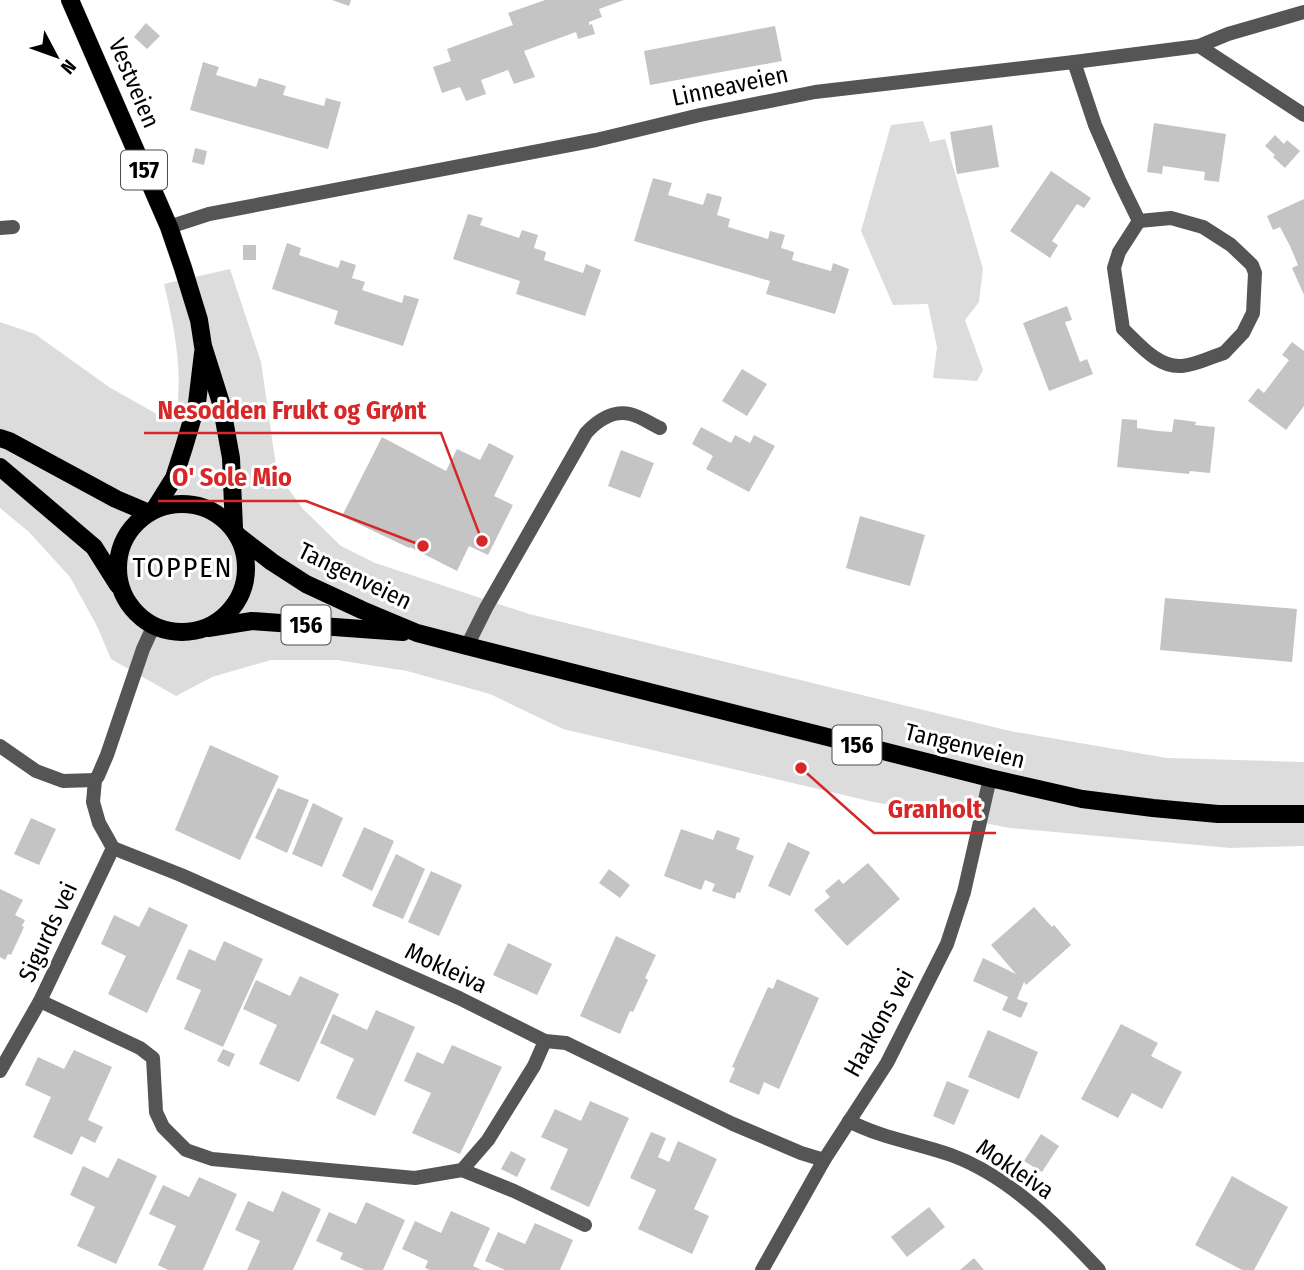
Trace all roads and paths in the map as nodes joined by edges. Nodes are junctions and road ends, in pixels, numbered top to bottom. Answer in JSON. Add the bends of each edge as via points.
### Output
{"nodes":[{"id":1,"x":70,"y":0,"type":"edge"},
{"id":2,"x":1304,"y":12,"type":"edge"},
{"id":3,"x":1199,"y":46,"type":"junction"},
{"id":4,"x":1074,"y":62,"type":"junction"},
{"id":5,"x":1304,"y":115,"type":"edge"},
{"id":6,"x":1139,"y":221,"type":"junction"},
{"id":7,"x":169,"y":227,"type":"junction"},
{"id":8,"x":203,"y":346,"type":"junction"},
{"id":9,"x":660,"y":428,"type":"dead end"},
{"id":10,"x":0,"y":438,"type":"edge"},
{"id":11,"x":0,"y":467,"type":"edge"},
{"id":12,"x":151,"y":512,"type":"junction"},
{"id":13,"x":236,"y":532,"type":"junction"},
{"id":14,"x":123,"y":592,"type":"junction"},
{"id":15,"x":155,"y":625,"type":"junction"},
{"id":16,"x":197,"y":630,"type":"junction"},
{"id":17,"x":417,"y":633,"type":"junction"},
{"id":18,"x":467,"y":646,"type":"junction"},
{"id":19,"x":0,"y":746,"type":"edge"},
{"id":20,"x":990,"y":778,"type":"junction"},
{"id":21,"x":94,"y":780,"type":"junction"},
{"id":22,"x":1304,"y":814,"type":"edge"},
{"id":23,"x":113,"y":848,"type":"junction"},
{"id":24,"x":40,"y":1001,"type":"junction"},
{"id":25,"x":545,"y":1041,"type":"junction"},
{"id":26,"x":0,"y":1071,"type":"edge"},
{"id":27,"x":849,"y":1121,"type":"junction"},
{"id":28,"x":824,"y":1160,"type":"junction"},
{"id":29,"x":462,"y":1170,"type":"junction"},
{"id":30,"x":585,"y":1225,"type":"dead end"},
{"id":31,"x":762,"y":1270,"type":"edge"},
{"id":32,"x":1099,"y":1270,"type":"edge"}],
"edges":[{"from":1,"to":7,"type":"main road","name":"Vestveien","number":"157"},
{"from":2,"to":3,"type":"street","name":"Linneaveien"},
{"from":3,"to":4,"type":"street","name":"Linneaveien"},
{"from":3,"to":5,"type":"street"},
{"from":4,"to":6,"type":"street","via":[[1095,125]]},
{"from":4,"to":7,"type":"street","name":"Linneaveien","via":[[815,92],[596,140],[209,214]]},
{"from":6,"to":6,"type":"street","via":[[1171,218],[1203,226],[1251,265],[1254,313],[1224,353],[1184,366],[1169,365],[1123,329],[1114,268]]},
{"from":7,"to":8,"type":"main road","name":"Vestveien","number":"157"},
{"from":8,"to":12,"type":"main road","name":"Vestveien","number":"157","via":[[197,403],[184,447],[174,478]]},
{"from":8,"to":13,"type":"main road","name":"Vestveien","number":"157","via":[[221,403],[231,458]]},
{"from":9,"to":18,"type":"street","via":[[629,414],[611,415],[586,433]]},
{"from":10,"to":12,"type":"main road","via":[[116,499]]},
{"from":11,"to":14,"type":"main road","via":[[93,547]]},
{"from":12,"to":13,"type":"main road","number":"156","via":[[186,504],[201,507],[216,513]]},
{"from":12,"to":14,"type":"main road","via":[[125,538],[118,570]]},
{"from":13,"to":16,"type":"main road","via":[[245,556],[242,591],[223,616]]},
{"from":13,"to":17,"type":"main road","name":"Tangenveien","number":"156","via":[[306,584]]},
{"from":14,"to":15,"type":"main road","via":[[137,612]]},
{"from":15,"to":16,"type":"main road","number":"156","via":[[172,631]]},
{"from":15,"to":21,"type":"street"},
{"from":16,"to":17,"type":"main road","name":"Tangenveien","number":"156","via":[[253,621]]},
{"from":17,"to":18,"type":"main road","name":"Tangenveien","number":"156"},
{"from":18,"to":20,"type":"main road","name":"Tangenveien","number":"156"},
{"from":19,"to":21,"type":"street","via":[[36,771],[63,781]]},
{"from":20,"to":22,"type":"main road","name":"Tangenveien","number":"156","via":[[1083,799],[1153,808]]},
{"from":20,"to":27,"type":"street","name":"Haakons vei","via":[[947,944],[887,1063]]},
{"from":21,"to":23,"type":"street","via":[[93,802]]},
{"from":23,"to":24,"type":"street","name":"Sigurds vei"},
{"from":23,"to":25,"type":"street","name":"Mokleiva","via":[[459,998]]},
{"from":24,"to":26,"type":"street","name":"Sigurds vei"},
{"from":24,"to":29,"type":"street","via":[[153,1058],[156,1112],[163,1127],[186,1150],[212,1159],[415,1178]]},
{"from":25,"to":28,"type":"street","name":"Mokleiva","via":[[566,1043],[733,1124]]},
{"from":25,"to":29,"type":"street","via":[[488,1140]]},
{"from":27,"to":28,"type":"street","name":"Haakons vei"},
{"from":27,"to":32,"type":"street","name":"Mokleiva","via":[[985,1171],[1063,1231]]},
{"from":28,"to":31,"type":"street","name":"Haakons vei"},
{"from":29,"to":30,"type":"street"}]}
